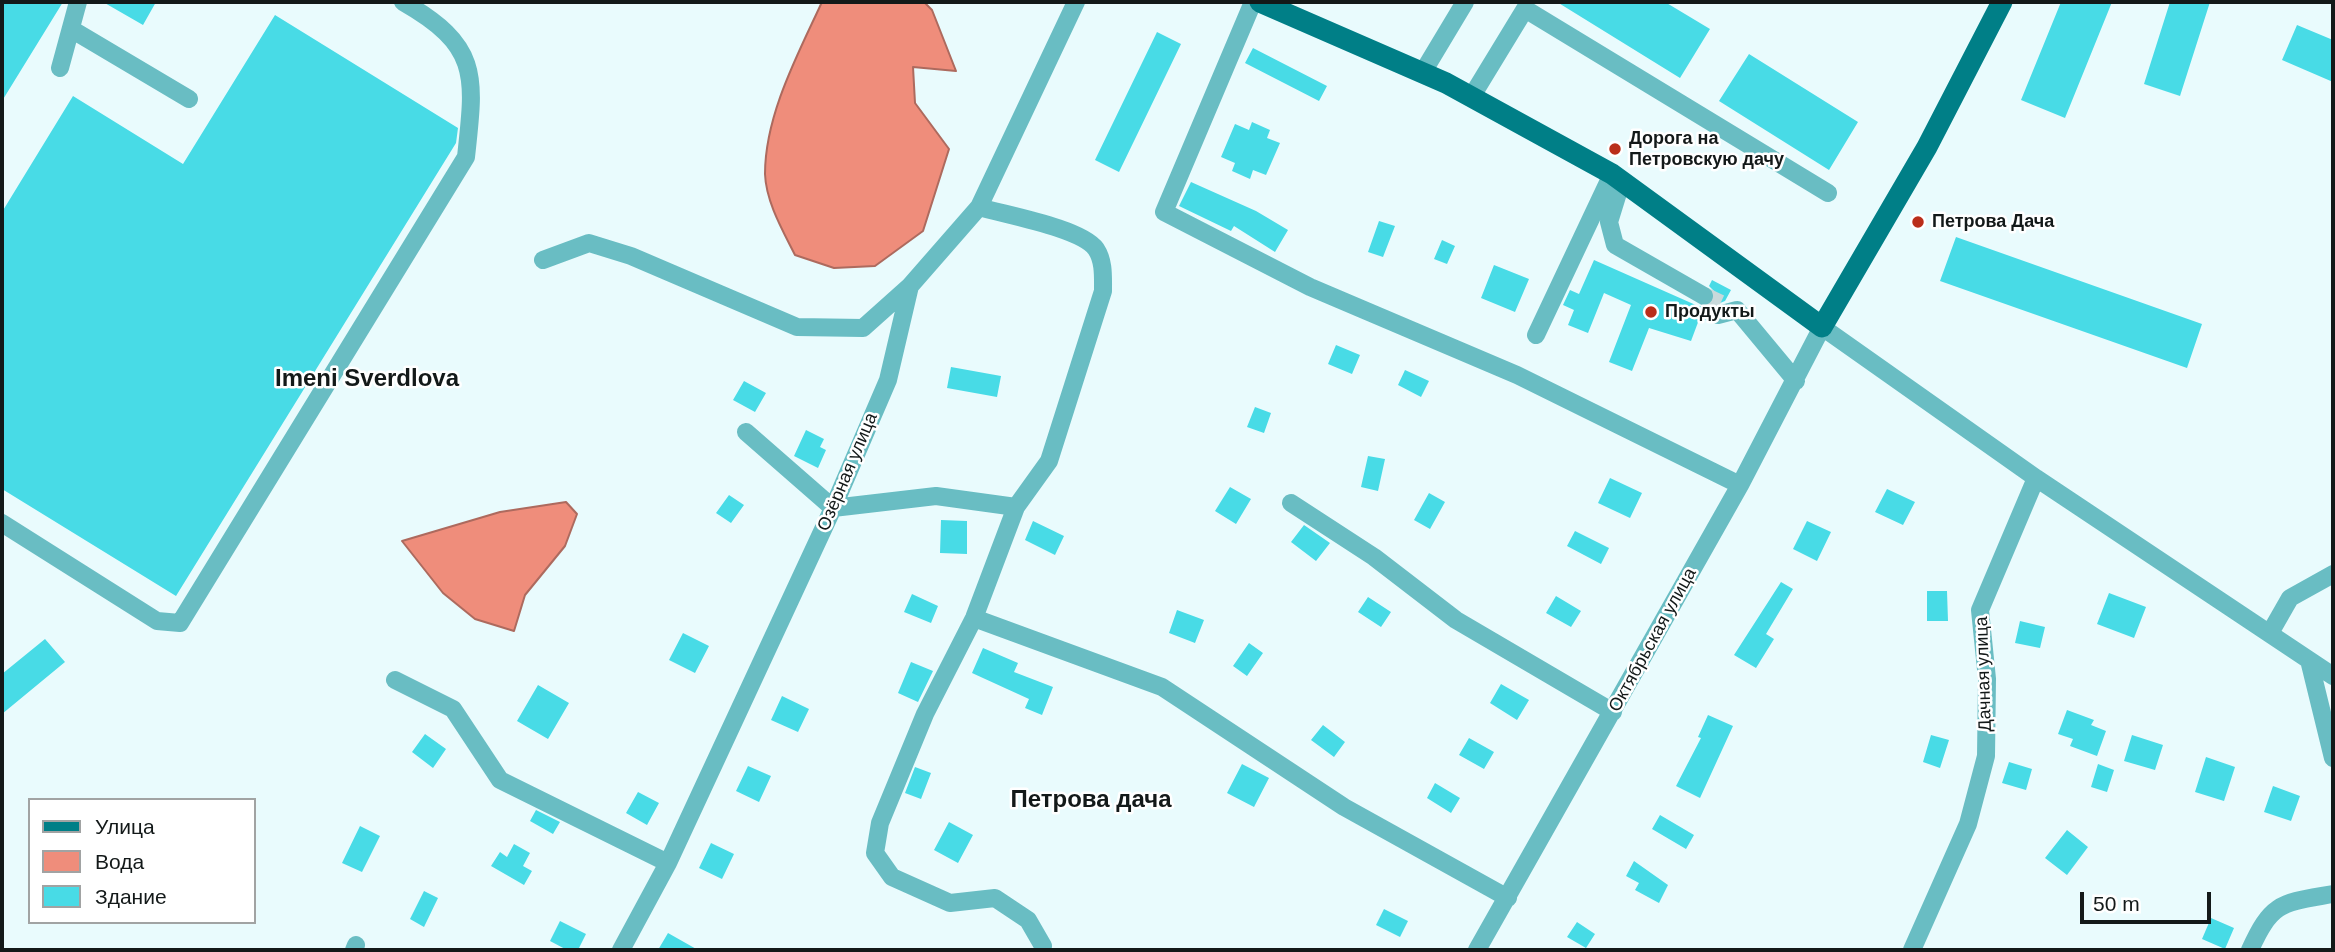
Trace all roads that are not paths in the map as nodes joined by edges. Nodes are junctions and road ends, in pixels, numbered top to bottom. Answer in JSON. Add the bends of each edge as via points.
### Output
{"nodes":[{"id":1,"x":78,"y":2,"type":"edge"},
{"id":2,"x":402,"y":2,"type":"edge"},
{"id":3,"x":1076,"y":2,"type":"edge"},
{"id":4,"x":1253,"y":2,"type":"edge"},
{"id":5,"x":1260,"y":2,"type":"edge"},
{"id":6,"x":1465,"y":2,"type":"edge"},
{"id":7,"x":2002,"y":2,"type":"edge"},
{"id":8,"x":71,"y":29,"type":"junction"},
{"id":9,"x":60,"y":68,"type":"dead end"},
{"id":10,"x":1423,"y":72,"type":"junction"},
{"id":11,"x":1472,"y":96,"type":"junction"},
{"id":12,"x":189,"y":99,"type":"dead end"},
{"id":13,"x":1617,"y":177,"type":"junction"},
{"id":14,"x":1828,"y":193,"type":"dead end"},
{"id":15,"x":979,"y":207,"type":"junction"},
{"id":16,"x":543,"y":260,"type":"dead end"},
{"id":17,"x":910,"y":286,"type":"junction"},
{"id":18,"x":1704,"y":296,"type":"tunnel mouth"},
{"id":19,"x":1726,"y":307,"type":"tunnel mouth"},
{"id":20,"x":1822,"y":327,"type":"junction"},
{"id":21,"x":1536,"y":335,"type":"dead end"},
{"id":22,"x":1796,"y":381,"type":"junction"},
{"id":23,"x":746,"y":432,"type":"dead end"},
{"id":24,"x":2036,"y":478,"type":"junction"},
{"id":25,"x":1740,"y":485,"type":"junction"},
{"id":26,"x":1291,"y":502,"type":"dead end"},
{"id":27,"x":1016,"y":507,"type":"junction"},
{"id":28,"x":833,"y":508,"type":"junction"},
{"id":29,"x":2,"y":523,"type":"edge"},
{"id":30,"x":2333,"y":575,"type":"edge"},
{"id":31,"x":974,"y":618,"type":"junction"},
{"id":32,"x":2270,"y":633,"type":"junction"},
{"id":33,"x":2309,"y":660,"type":"junction"},
{"id":34,"x":2333,"y":676,"type":"edge"},
{"id":35,"x":395,"y":680,"type":"dead end"},
{"id":36,"x":1613,"y":712,"type":"junction"},
{"id":37,"x":2333,"y":758,"type":"edge"},
{"id":38,"x":668,"y":863,"type":"junction"},
{"id":39,"x":2333,"y":894,"type":"edge"},
{"id":40,"x":1508,"y":898,"type":"junction"},
{"id":41,"x":1043,"y":946,"type":"dead end"},
{"id":42,"x":621,"y":950,"type":"edge"},
{"id":43,"x":1477,"y":950,"type":"edge"},
{"id":44,"x":1912,"y":950,"type":"edge"},
{"id":45,"x":2250,"y":950,"type":"edge"}],
"edges":[{"from":1,"to":8,"type":"street"},
{"from":2,"to":29,"type":"street","via":[[438,22],[467,58],[471,107],[466,158],[180,623],[157,621]]},
{"from":3,"to":15,"type":"street","name":"Озёрная улица"},
{"from":4,"to":25,"type":"street","via":[[1164,212],[1310,287],[1517,376]]},
{"from":5,"to":10,"type":"main road"},
{"from":6,"to":10,"type":"street"},
{"from":7,"to":20,"type":"main road","via":[[1927,147]]},
{"from":8,"to":9,"type":"street"},
{"from":8,"to":12,"type":"street"},
{"from":10,"to":11,"type":"main road"},
{"from":11,"to":13,"type":"main road"},
{"from":11,"to":14,"type":"street","via":[[1525,9]]},
{"from":13,"to":18,"type":"street","via":[[1609,222],[1615,245]]},
{"from":13,"to":20,"type":"main road"},
{"from":13,"to":21,"type":"street"},
{"from":15,"to":17,"type":"street","name":"Озёрная улица"},
{"from":15,"to":27,"type":"street","via":[[1078,235],[1095,247],[1103,266],[1103,290],[1049,461]]},
{"from":16,"to":17,"type":"street","via":[[589,243],[631,256],[797,327],[863,328]]},
{"from":17,"to":28,"type":"street","name":"Озёрная улица","via":[[888,380]]},
{"from":19,"to":22,"type":"street"},
{"from":20,"to":22,"type":"street","name":"Октябрьская улица"},
{"from":20,"to":24,"type":"street"},
{"from":22,"to":25,"type":"street","name":"Октябрьская улица"},
{"from":23,"to":28,"type":"street"},
{"from":24,"to":32,"type":"street"},
{"from":24,"to":44,"type":"street","name":"Дачная улица","via":[[1980,610],[1987,679],[1983,767],[1968,824]]},
{"from":25,"to":36,"type":"street","name":"Октябрьская улица"},
{"from":26,"to":36,"type":"street","via":[[1374,557],[1455,620]]},
{"from":27,"to":28,"type":"street","via":[[936,496]]},
{"from":27,"to":31,"type":"street"},
{"from":28,"to":38,"type":"street","name":"Озёрная улица"},
{"from":30,"to":32,"type":"street","via":[[2290,598]]},
{"from":31,"to":40,"type":"street","via":[[1162,687],[1344,807]]},
{"from":31,"to":41,"type":"street","via":[[925,714],[880,822],[874,853],[892,877],[950,903],[995,898],[1028,920]]},
{"from":32,"to":33,"type":"street"},
{"from":33,"to":34,"type":"street"},
{"from":33,"to":37,"type":"street"},
{"from":35,"to":38,"type":"street","via":[[453,709],[500,780]]},
{"from":36,"to":40,"type":"street","name":"Октябрьская улица"},
{"from":38,"to":42,"type":"street","name":"Озёрная улица"},
{"from":39,"to":45,"type":"street","via":[[2275,908]]},
{"from":40,"to":43,"type":"street","name":"Октябрьская улица"}]}
